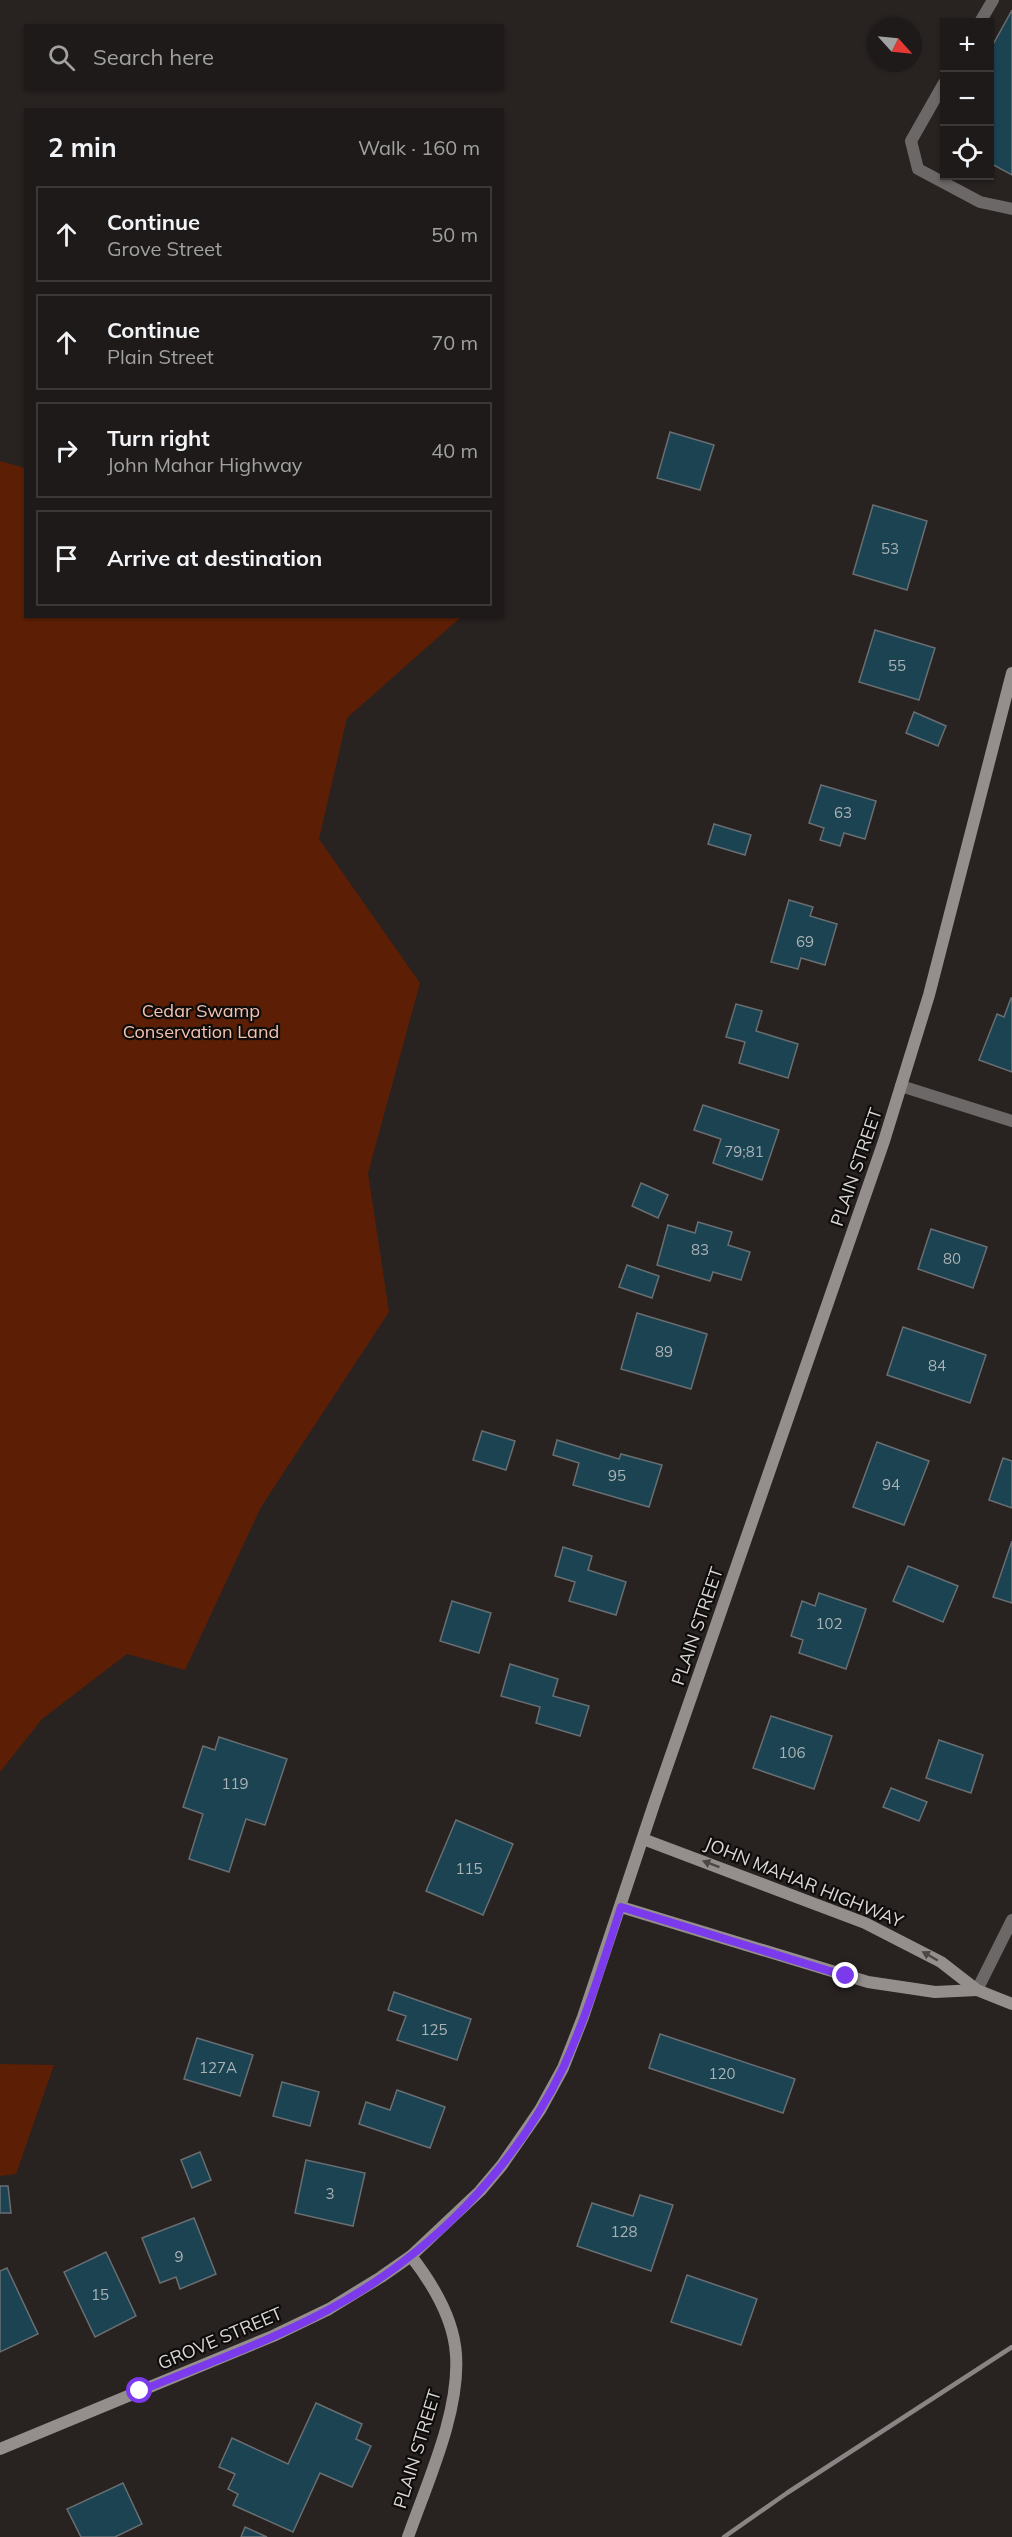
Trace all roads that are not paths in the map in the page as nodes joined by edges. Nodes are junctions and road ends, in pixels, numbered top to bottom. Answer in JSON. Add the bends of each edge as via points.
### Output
{"nodes":[{"id":1,"x":993,"y":0,"type":"edge"},
{"id":2,"x":982,"y":18,"type":"edge"},
{"id":3,"x":940,"y":92,"type":"edge"},
{"id":4,"x":1012,"y":209,"type":"edge"},
{"id":5,"x":1012,"y":674,"type":"edge"},
{"id":6,"x":901,"y":1086,"type":"junction"},
{"id":7,"x":1012,"y":1121,"type":"edge"},
{"id":8,"x":643,"y":1839,"type":"junction"},
{"id":9,"x":621,"y":1907,"type":"junction"},
{"id":10,"x":1012,"y":1920,"type":"edge"},
{"id":11,"x":977,"y":1990,"type":"junction"},
{"id":12,"x":1012,"y":2004,"type":"edge"},
{"id":13,"x":411,"y":2256,"type":"junction"},
{"id":14,"x":0,"y":2449,"type":"edge"},
{"id":15,"x":408,"y":2537,"type":"edge"}],
"edges":[{"from":1,"to":2,"type":"lane"},
{"from":3,"to":4,"type":"lane","via":[[911,141],[918,169],[980,202]]},
{"from":5,"to":6,"type":"main road","name":"PLAIN STREET","via":[[943,943]]},
{"from":6,"to":7,"type":"lane"},
{"from":6,"to":8,"type":"main road","name":"PLAIN STREET"},
{"from":8,"to":9,"type":"main road","name":"PLAIN STREET"},
{"from":11,"to":8,"type":"main road","name":"JOHN MAHAR HIGHWAY","one_way":true,"via":[[941,1962],[884,1931]]},
{"from":9,"to":11,"type":"main road","name":"JOHN MAHAR HIGHWAY","via":[[868,1982],[935,1992]]},
{"from":9,"to":13,"type":"main road","name":"PLAIN STREET","via":[[571,2050],[540,2110],[480,2191]]},
{"from":10,"to":11,"type":"lane"},
{"from":11,"to":12,"type":"main road","name":"JOHN MAHAR HIGHWAY"},
{"from":13,"to":14,"type":"main road","name":"GROVE STREET","via":[[346,2299],[302,2322]]},
{"from":13,"to":15,"type":"main road","name":"PLAIN STREET","via":[[442,2306],[456,2352],[457,2376],[449,2419]]}]}
